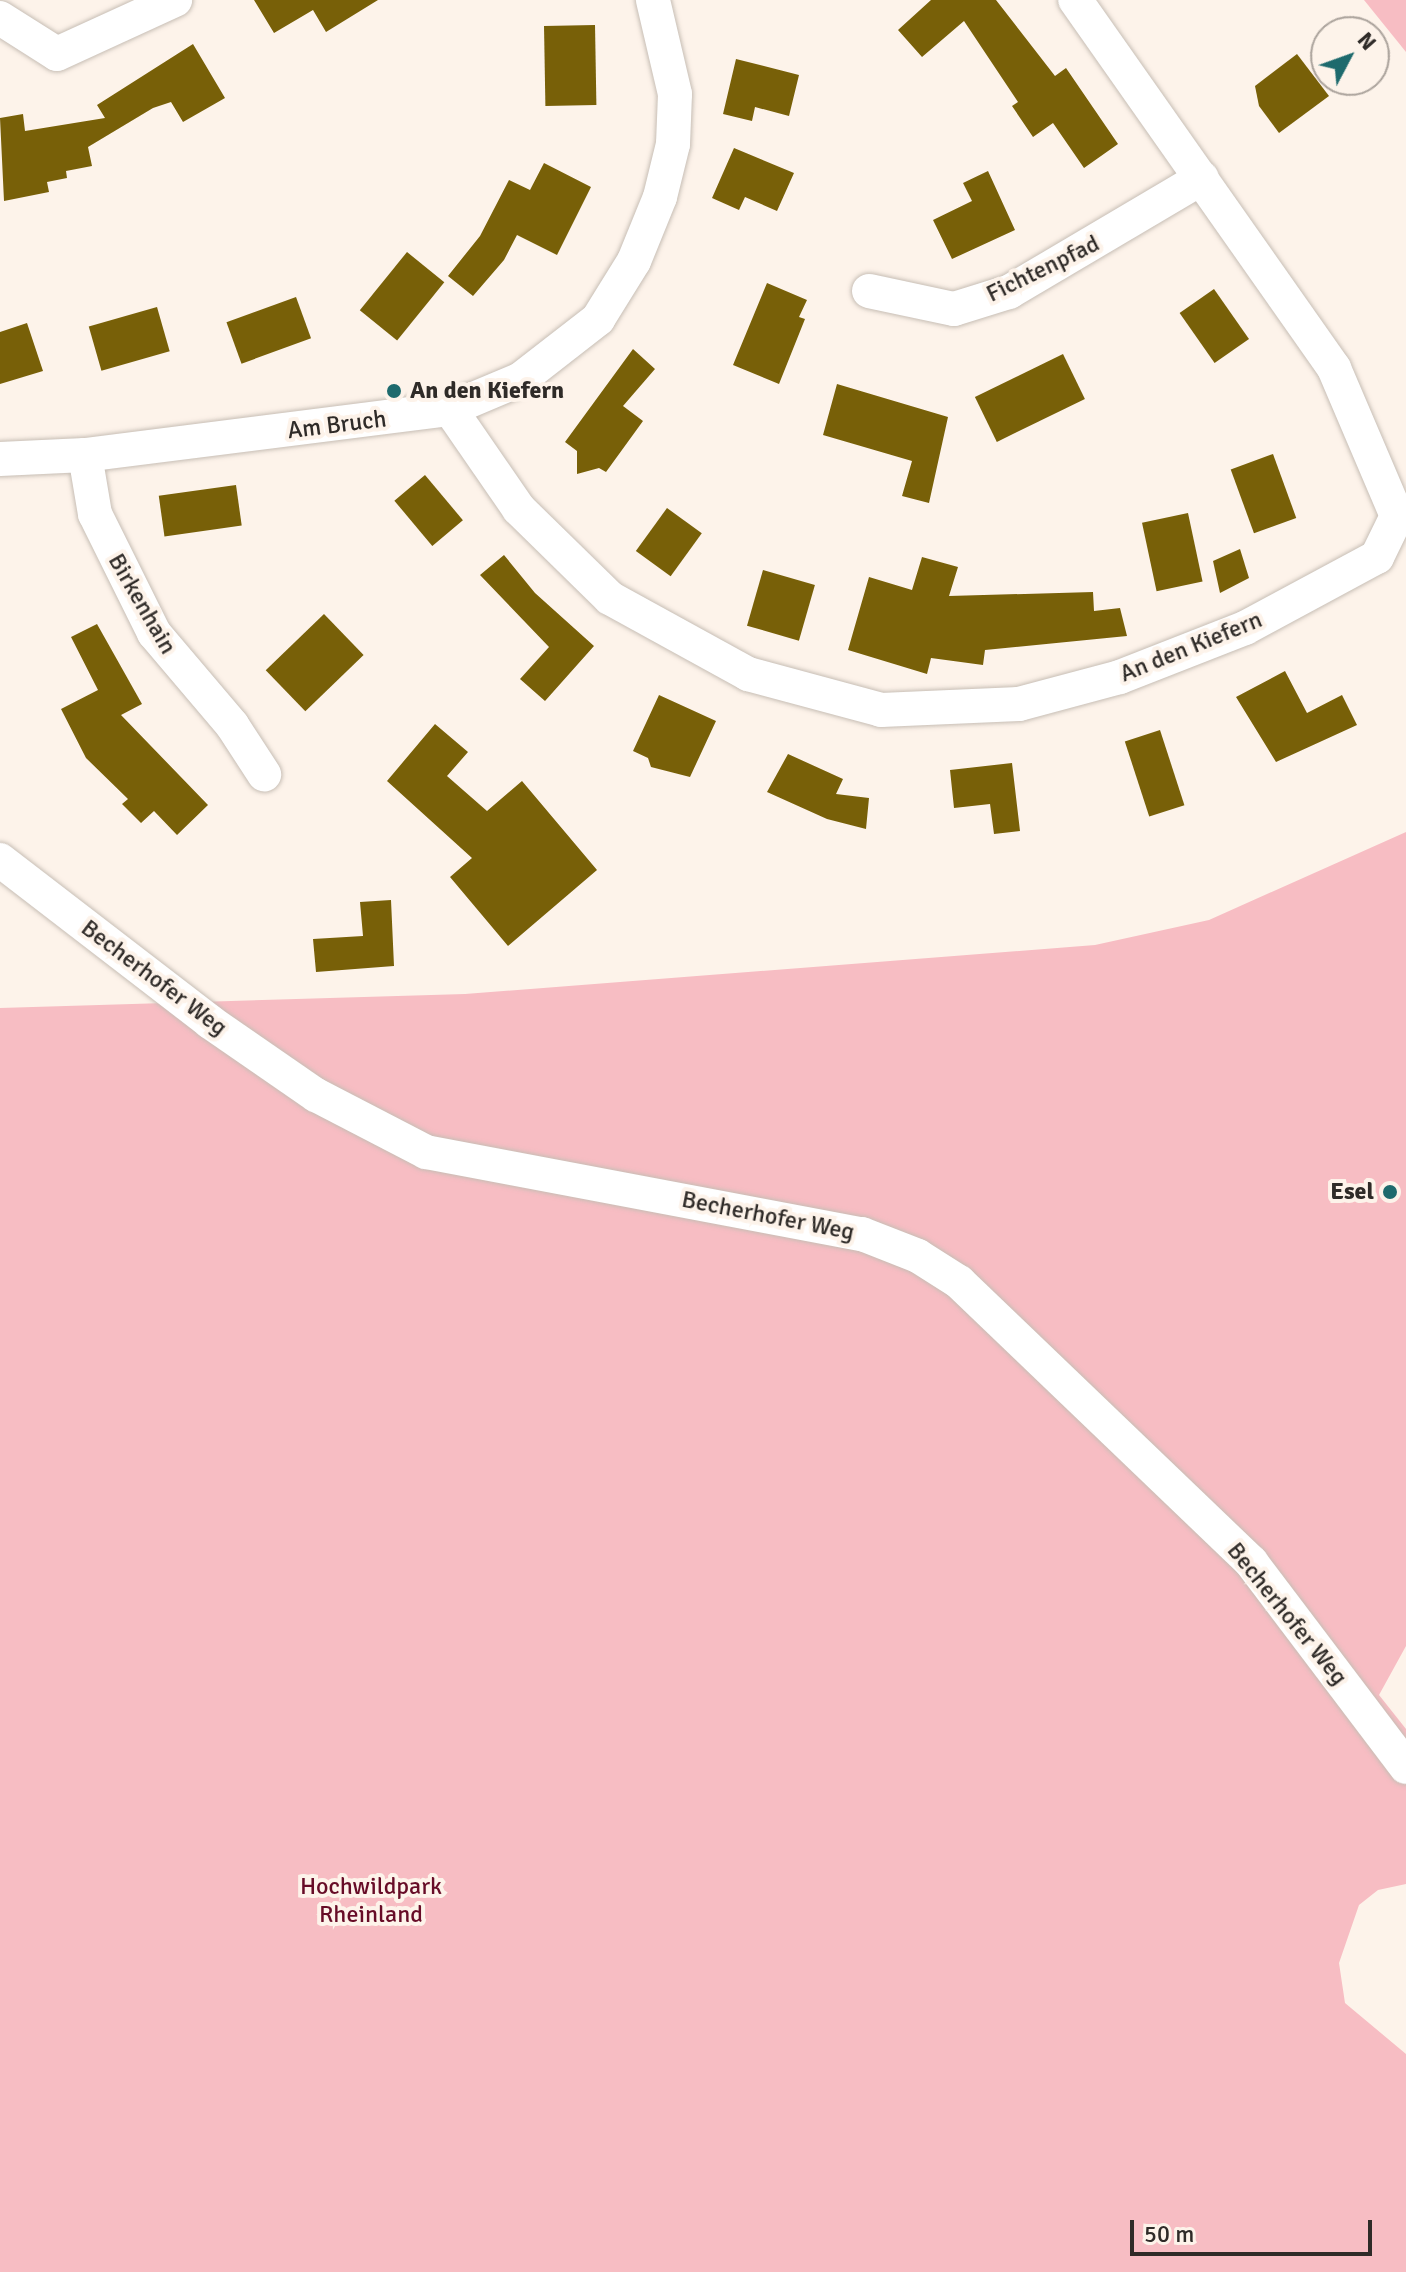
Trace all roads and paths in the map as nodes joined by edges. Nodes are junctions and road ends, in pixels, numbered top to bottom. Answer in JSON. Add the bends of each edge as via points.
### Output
{"nodes":[{"id":1,"x":175,"y":0,"type":"edge"},
{"id":2,"x":653,"y":0,"type":"edge"},
{"id":3,"x":1075,"y":0,"type":"edge"},
{"id":4,"x":0,"y":18,"type":"edge"},
{"id":5,"x":1202,"y":178,"type":"junction"},
{"id":6,"x":869,"y":291,"type":"dead end"},
{"id":7,"x":450,"y":409,"type":"junction"},
{"id":8,"x":85,"y":455,"type":"junction"},
{"id":9,"x":0,"y":459,"type":"edge"},
{"id":10,"x":264,"y":774,"type":"dead end"},
{"id":11,"x":0,"y":860,"type":"edge"},
{"id":12,"x":1406,"y":1767,"type":"edge"}],
"edges":[{"from":1,"to":4,"type":"street","via":[[57,54]]},
{"from":2,"to":7,"type":"street","name":"Am Bruch","via":[[675,94],[673,144],[660,197],[634,261],[598,319],[521,379]]},
{"from":3,"to":5,"type":"street","name":"An den Kiefern"},
{"from":5,"to":6,"type":"street","name":"Fichtenpfad","via":[[1009,292],[954,309]]},
{"from":5,"to":7,"type":"street","name":"An den Kiefern","via":[[1334,368],[1397,516],[1377,557],[1245,628],[1120,677],[1019,704],[881,710],[748,674],[610,598],[519,509]]},
{"from":7,"to":8,"type":"street","name":"Am Bruch"},
{"from":8,"to":9,"type":"street","name":"Am Bruch"},
{"from":8,"to":10,"type":"street","name":"Birkenhain","via":[[95,514],[154,633],[232,725]]},
{"from":11,"to":12,"type":"street","name":"Becherhofer Weg","via":[[210,1022],[316,1095],[426,1152],[862,1234],[918,1256],[959,1282],[1251,1562]]}]}
